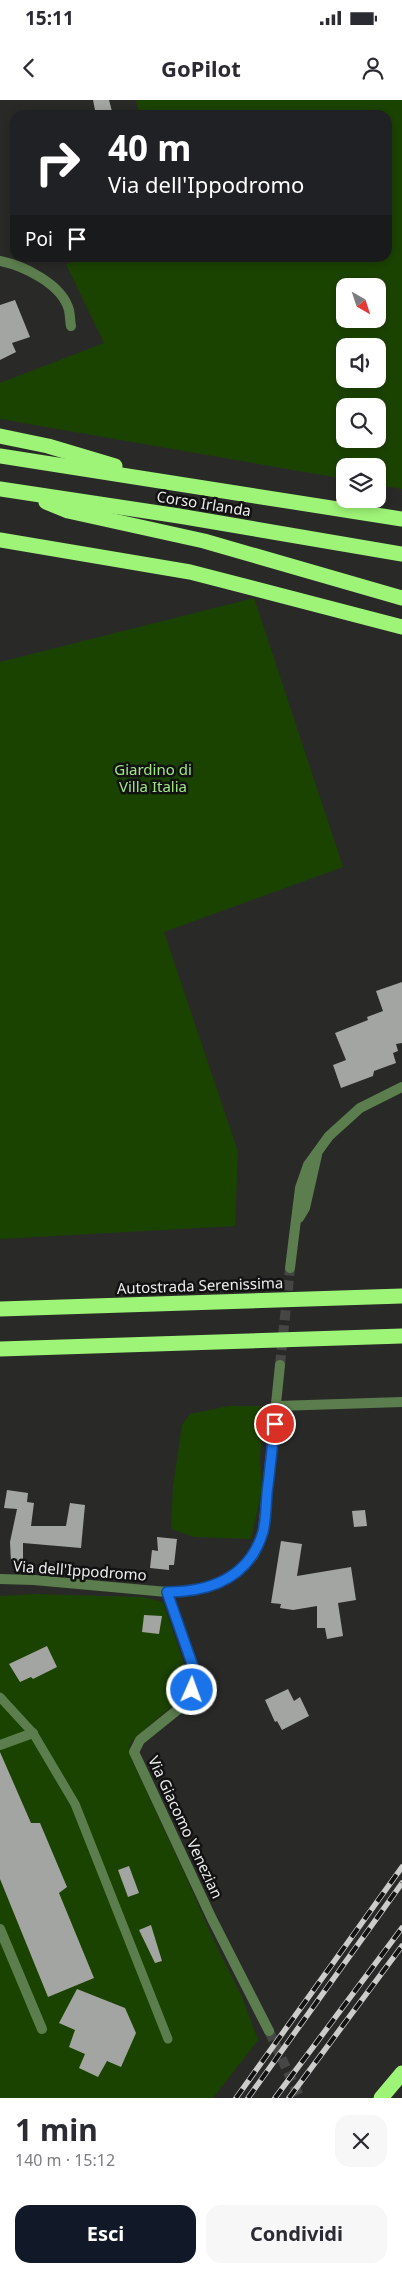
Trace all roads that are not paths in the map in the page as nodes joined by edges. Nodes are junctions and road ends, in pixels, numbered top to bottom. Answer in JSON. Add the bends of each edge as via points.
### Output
{"nodes":[{"id":1,"x":0,"y":261,"type":"edge"},
{"id":2,"x":71,"y":326,"type":"dead end"},
{"id":3,"x":0,"y":436,"type":"edge"},
{"id":4,"x":0,"y":456,"type":"edge"},
{"id":5,"x":167,"y":482,"type":"junction"},
{"id":6,"x":0,"y":489,"type":"edge"},
{"id":7,"x":19,"y":492,"type":"junction"},
{"id":8,"x":394,"y":518,"type":"edge"},
{"id":9,"x":0,"y":540,"type":"edge"},
{"id":10,"x":402,"y":554,"type":"edge"},
{"id":11,"x":402,"y":598,"type":"edge"},
{"id":12,"x":402,"y":627,"type":"edge"},
{"id":13,"x":402,"y":1087,"type":"edge"},
{"id":14,"x":290,"y":1268,"type":"tunnel mouth"},
{"id":15,"x":402,"y":1296,"type":"edge"},
{"id":16,"x":0,"y":1310,"type":"edge"},
{"id":17,"x":402,"y":1336,"type":"edge"},
{"id":18,"x":0,"y":1349,"type":"edge"},
{"id":19,"x":280,"y":1365,"type":"tunnel mouth"},
{"id":20,"x":402,"y":1402,"type":"edge"},
{"id":21,"x":277,"y":1406,"type":"junction"},
{"id":22,"x":0,"y":1579,"type":"edge"},
{"id":23,"x":167,"y":1592,"type":"junction"},
{"id":24,"x":0,"y":1697,"type":"edge"},
{"id":25,"x":33,"y":1733,"type":"junction"},
{"id":26,"x":0,"y":1745,"type":"edge"},
{"id":27,"x":0,"y":1929,"type":"edge"},
{"id":28,"x":42,"y":2029,"type":"dead end"},
{"id":29,"x":269,"y":2031,"type":"tunnel mouth"},
{"id":30,"x":168,"y":2040,"type":"dead end"},
{"id":31,"x":402,"y":2073,"type":"edge"},
{"id":32,"x":381,"y":2098,"type":"edge"}],
"edges":[{"from":1,"to":2,"type":"street","via":[[27,269],[53,287],[69,308]]},
{"from":3,"to":5,"type":"highway","via":[[48,446]]},
{"from":4,"to":5,"type":"highway","name":"Corso Irlanda"},
{"from":5,"to":8,"type":"highway","name":"Corso Irlanda"},
{"from":6,"to":7,"type":"highway","name":"Corso Irlanda"},
{"from":7,"to":10,"type":"highway","name":"Corso Irlanda"},
{"from":7,"to":11,"type":"highway","via":[[68,511],[204,541]]},
{"from":9,"to":12,"type":"highway","via":[[190,572]]},
{"from":13,"to":14,"type":"street","via":[[360,1108],[342,1123],[318,1152],[304,1208],[297,1221]]},
{"from":15,"to":16,"type":"highway","name":"Autostrada Serenissima"},
{"from":17,"to":18,"type":"highway"},
{"from":19,"to":21,"type":"street","name":"Via dell'Ippodromo"},
{"from":20,"to":21,"type":"street"},
{"from":21,"to":23,"type":"street","name":"Via dell'Ippodromo","via":[[263,1530],[253,1555],[234,1575],[208,1588]]},
{"from":22,"to":23,"type":"street","name":"Via dell'Ippodromo"},
{"from":23,"to":29,"type":"street","name":"Via Giacomo Venezian","via":[[196,1675],[186,1703],[140,1740],[134,1752],[212,1919]]},
{"from":24,"to":25,"type":"lane"},
{"from":25,"to":26,"type":"street"},
{"from":25,"to":30,"type":"lane","via":[[75,1804]]},
{"from":27,"to":28,"type":"street"},
{"from":31,"to":32,"type":"highway"}]}
